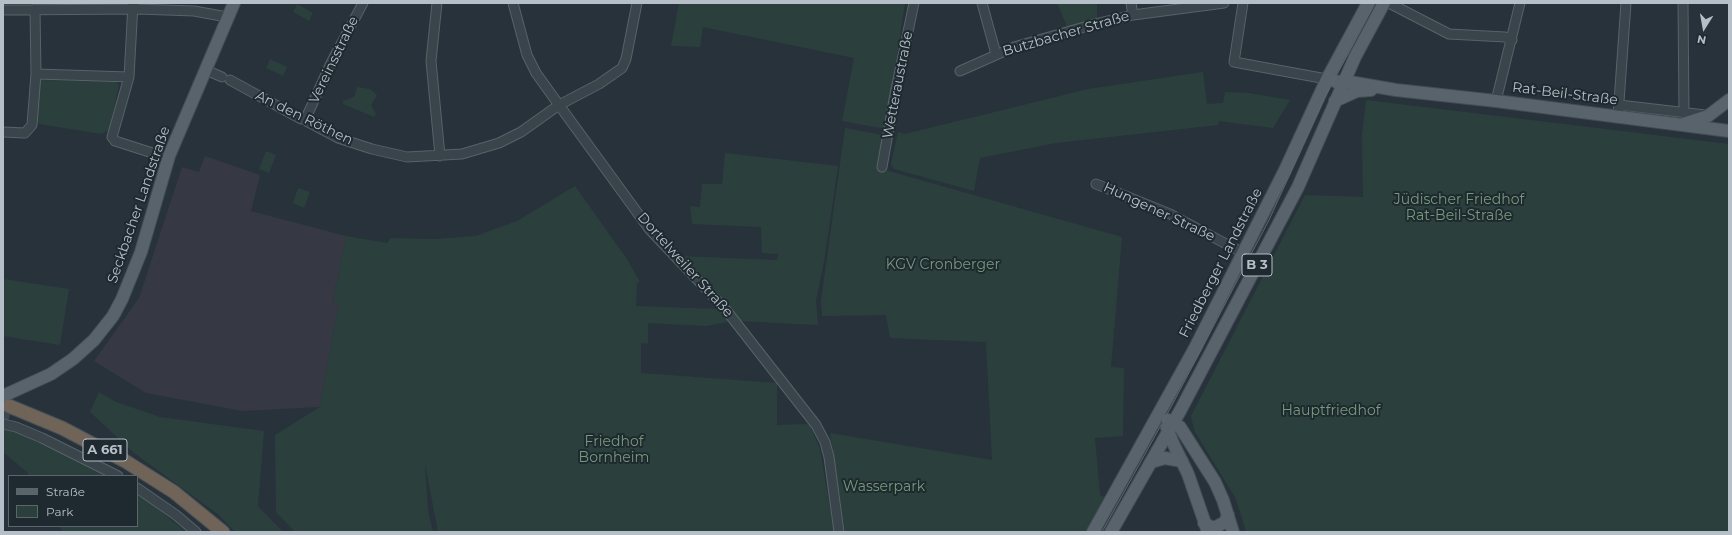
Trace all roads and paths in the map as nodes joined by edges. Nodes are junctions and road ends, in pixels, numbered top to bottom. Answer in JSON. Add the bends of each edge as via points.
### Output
{"nodes":[{"id":1,"x":234,"y":3,"type":"edge"},
{"id":2,"x":363,"y":3,"type":"edge"},
{"id":3,"x":437,"y":3,"type":"edge"},
{"id":4,"x":513,"y":3,"type":"edge"},
{"id":5,"x":637,"y":3,"type":"edge"},
{"id":6,"x":914,"y":3,"type":"edge"},
{"id":7,"x":982,"y":3,"type":"edge"},
{"id":8,"x":1131,"y":3,"type":"edge"},
{"id":9,"x":1224,"y":3,"type":"edge"},
{"id":10,"x":1242,"y":3,"type":"edge"},
{"id":11,"x":1368,"y":3,"type":"edge"},
{"id":12,"x":1384,"y":3,"type":"edge"},
{"id":13,"x":1389,"y":3,"type":"edge"},
{"id":14,"x":1520,"y":3,"type":"edge"},
{"id":15,"x":1626,"y":3,"type":"edge"},
{"id":16,"x":1683,"y":3,"type":"edge"},
{"id":17,"x":80,"y":5,"type":"edge"},
{"id":18,"x":26,"y":6,"type":"edge"},
{"id":19,"x":133,"y":6,"type":"edge"},
{"id":20,"x":188,"y":7,"type":"edge"},
{"id":21,"x":35,"y":9,"type":"junction"},
{"id":22,"x":3,"y":10,"type":"edge"},
{"id":23,"x":1132,"y":15,"type":"junction"},
{"id":24,"x":227,"y":17,"type":"junction"},
{"id":25,"x":1512,"y":40,"type":"junction"},
{"id":26,"x":996,"y":54,"type":"junction"},
{"id":27,"x":206,"y":70,"type":"junction"},
{"id":28,"x":960,"y":71,"type":"dead end"},
{"id":29,"x":36,"y":74,"type":"junction"},
{"id":30,"x":129,"y":77,"type":"junction"},
{"id":31,"x":1327,"y":79,"type":"junction"},
{"id":32,"x":1348,"y":82,"type":"junction"},
{"id":33,"x":1396,"y":90,"type":"junction"},
{"id":34,"x":1321,"y":91,"type":"junction"},
{"id":35,"x":1335,"y":101,"type":"junction"},
{"id":36,"x":1496,"y":101,"type":"junction"},
{"id":37,"x":1725,"y":104,"type":"edge"},
{"id":38,"x":559,"y":106,"type":"junction"},
{"id":39,"x":1619,"y":111,"type":"junction"},
{"id":40,"x":1684,"y":113,"type":"junction"},
{"id":41,"x":1708,"y":116,"type":"junction"},
{"id":42,"x":306,"y":118,"type":"junction"},
{"id":43,"x":1679,"y":124,"type":"junction"},
{"id":44,"x":1727,"y":131,"type":"edge"},
{"id":45,"x":3,"y":132,"type":"edge"},
{"id":46,"x":440,"y":156,"type":"junction"},
{"id":47,"x":168,"y":158,"type":"junction"},
{"id":48,"x":882,"y":167,"type":"dead end"},
{"id":49,"x":1096,"y":184,"type":"dead end"},
{"id":50,"x":1243,"y":253,"type":"junction"},
{"id":51,"x":6,"y":410,"type":"edge"},
{"id":52,"x":1180,"y":411,"type":"junction"},
{"id":53,"x":1166,"y":424,"type":"junction"},
{"id":54,"x":1183,"y":433,"type":"junction"},
{"id":55,"x":1182,"y":461,"type":"junction"},
{"id":56,"x":1151,"y":462,"type":"junction"},
{"id":57,"x":116,"y":475,"type":"edge"},
{"id":58,"x":134,"y":475,"type":"edge"},
{"id":59,"x":138,"y":477,"type":"edge"},
{"id":60,"x":138,"y":489,"type":"edge"},
{"id":61,"x":1228,"y":515,"type":"junction"},
{"id":62,"x":1206,"y":527,"type":"edge"},
{"id":63,"x":196,"y":532,"type":"edge"},
{"id":64,"x":210,"y":532,"type":"edge"},
{"id":65,"x":223,"y":532,"type":"edge"},
{"id":66,"x":839,"y":532,"type":"edge"},
{"id":67,"x":1093,"y":532,"type":"edge"},
{"id":68,"x":1111,"y":532,"type":"edge"},
{"id":69,"x":1233,"y":532,"type":"edge"}],
"edges":[{"from":1,"to":24,"type":"main road","name":"Seckbacher Landstraße"},
{"from":2,"to":42,"type":"street","name":"Vereinsstraße","via":[[331,63]]},
{"from":3,"to":46,"type":"street","via":[[431,58]]},
{"from":4,"to":38,"type":"street","name":"Dortelweiler Straße","via":[[527,56]]},
{"from":5,"to":38,"type":"street","name":"An den Röthen","via":[[622,68]]},
{"from":6,"to":48,"type":"street","name":"Wetteraustraße"},
{"from":7,"to":26,"type":"street"},
{"from":8,"to":23,"type":"street"},
{"from":9,"to":23,"type":"street","name":"Butzbacher Straße"},
{"from":10,"to":31,"type":"street","via":[[1234,62]]},
{"from":11,"to":31,"type":"main road","name":"Friedberger Landstraße","number":"B 3"},
{"from":12,"to":32,"type":"main road","number":"B 3"},
{"from":13,"to":25,"type":"street","via":[[1449,34],[1505,37]]},
{"from":14,"to":25,"type":"street"},
{"from":15,"to":39,"type":"street"},
{"from":16,"to":40,"type":"street"},
{"from":17,"to":19,"type":"street"},
{"from":17,"to":21,"type":"street"},
{"from":18,"to":21,"type":"street"},
{"from":18,"to":22,"type":"street"},
{"from":19,"to":20,"type":"street"},
{"from":19,"to":30,"type":"street"},
{"from":20,"to":24,"type":"street"},
{"from":21,"to":29,"type":"street"},
{"from":23,"to":26,"type":"street","name":"Butzbacher Straße","via":[[1060,33]]},
{"from":24,"to":27,"type":"main road","name":"Seckbacher Landstraße"},
{"from":25,"to":36,"type":"street"},
{"from":26,"to":28,"type":"street","name":"Butzbacher Straße"},
{"from":27,"to":42,"type":"street","name":"An den Röthen","via":[[226,78],[301,119]]},
{"from":27,"to":47,"type":"main road","name":"Seckbacher Landstraße"},
{"from":29,"to":30,"type":"street"},
{"from":29,"to":45,"type":"street","via":[[32,125],[25,133]]},
{"from":30,"to":47,"type":"street","via":[[112,137],[115,141]]},
{"from":31,"to":32,"type":"street"},
{"from":31,"to":34,"type":"main road","name":"Friedberger Landstraße","number":"B 3"},
{"from":32,"to":33,"type":"main road","name":"Rat-Beil-Straße"},
{"from":32,"to":34,"type":"main road","via":[[1332,83]]},
{"from":32,"to":35,"type":"main road","number":"B 3"},
{"from":33,"to":35,"type":"main road","name":"Rat-Beil-Straße","via":[[1357,91]]},
{"from":33,"to":36,"type":"main road","name":"Rat-Beil-Straße"},
{"from":34,"to":50,"type":"main road","name":"Friedberger Landstraße","number":"B 3"},
{"from":35,"to":52,"type":"main road","number":"B 3","via":[[1298,188]]},
{"from":36,"to":39,"type":"main road","name":"Rat-Beil-Straße"},
{"from":37,"to":41,"type":"main road"},
{"from":37,"to":44,"type":"street","via":[[1713,121]]},
{"from":38,"to":46,"type":"street","name":"An den Röthen","via":[[508,139],[472,152]]},
{"from":38,"to":66,"type":"street","name":"Dortelweiler Straße","via":[[650,230],[726,310],[816,425],[829,457]]},
{"from":39,"to":40,"type":"street","name":"Rat-Beil-Straße"},
{"from":39,"to":43,"type":"main road","name":"Rat-Beil-Straße"},
{"from":40,"to":41,"type":"street","name":"Rat-Beil-Straße"},
{"from":41,"to":43,"type":"main road"},
{"from":42,"to":46,"type":"street","name":"An den Röthen","via":[[308,122],[338,138],[372,149],[407,157]]},
{"from":43,"to":44,"type":"main road","name":"Rat-Beil-Straße"},
{"from":47,"to":51,"type":"main road","name":"Seckbacher Landstraße","via":[[141,252],[118,308],[90,344]]},
{"from":49,"to":50,"type":"street","name":"Hungener Straße","via":[[1170,214]]},
{"from":50,"to":53,"type":"main road","name":"Friedberger Landstraße","number":"B 3","via":[[1164,403]]},
{"from":51,"to":57,"type":"street","via":[[16,427]]},
{"from":51,"to":58,"type":"highway","number":"A 661","via":[[76,443]]},
{"from":51,"to":65,"type":"highway","number":"A 661","via":[[62,428],[125,461],[174,492]]},
{"from":52,"to":53,"type":"main road","number":"B 3"},
{"from":52,"to":54,"type":"main road"},
{"from":53,"to":54,"type":"main road"},
{"from":53,"to":55,"type":"main road"},
{"from":53,"to":56,"type":"main road","number":"B 3"},
{"from":53,"to":67,"type":"main road","number":"B 3"},
{"from":54,"to":61,"type":"main road","via":[[1215,482]]},
{"from":55,"to":56,"type":"main road","via":[[1165,458]]},
{"from":55,"to":62,"type":"main road"},
{"from":56,"to":68,"type":"main road","number":"B 3"},
{"from":59,"to":64,"type":"highway","number":"A 661","via":[[169,498]]},
{"from":60,"to":63,"type":"street"},
{"from":61,"to":62,"type":"main road","via":[[1225,522],[1216,527]]},
{"from":61,"to":69,"type":"main road"}]}
